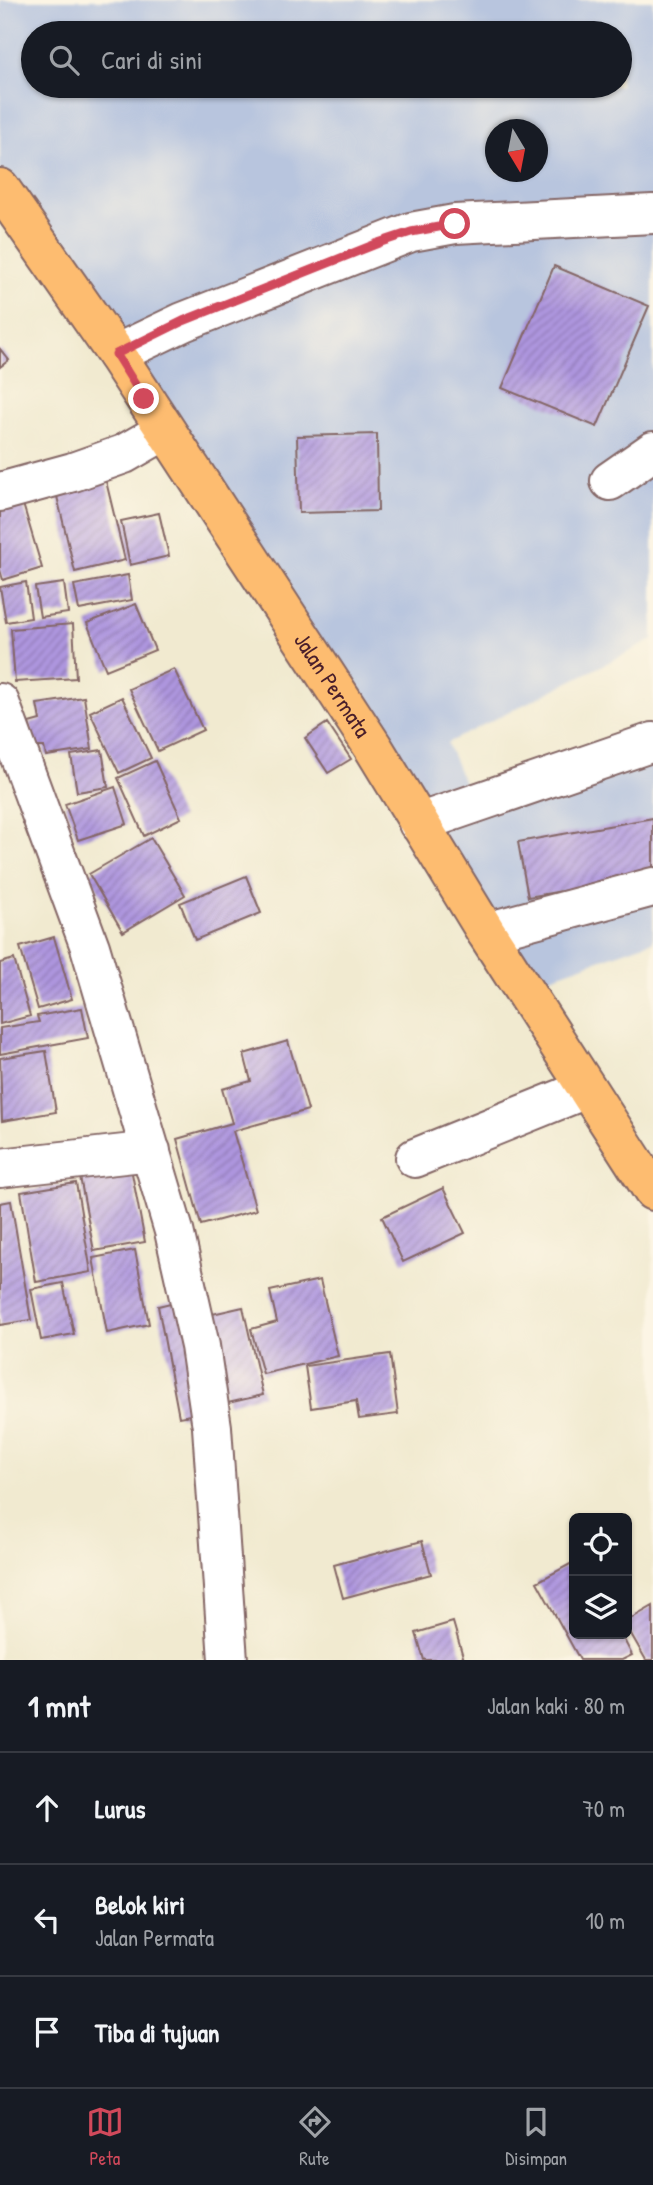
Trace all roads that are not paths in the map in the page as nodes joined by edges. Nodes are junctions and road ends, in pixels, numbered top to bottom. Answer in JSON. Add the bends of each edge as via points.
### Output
{"nodes":[{"id":1,"x":0,"y":188,"type":"edge"},
{"id":2,"x":653,"y":214,"type":"edge"},
{"id":3,"x":116,"y":354,"type":"junction"},
{"id":4,"x":164,"y":431,"type":"junction"},
{"id":5,"x":653,"y":452,"type":"edge"},
{"id":6,"x":610,"y":481,"type":"dead end"},
{"id":7,"x":0,"y":492,"type":"edge"},
{"id":8,"x":0,"y":703,"type":"edge"},
{"id":9,"x":653,"y":742,"type":"edge"},
{"id":10,"x":418,"y":823,"type":"junction"},
{"id":11,"x":653,"y":887,"type":"edge"},
{"id":12,"x":486,"y":932,"type":"junction"},
{"id":13,"x":586,"y":1089,"type":"junction"},
{"id":14,"x":150,"y":1151,"type":"junction"},
{"id":15,"x":415,"y":1158,"type":"dead end"},
{"id":16,"x":0,"y":1168,"type":"edge"},
{"id":17,"x":653,"y":1191,"type":"edge"},
{"id":18,"x":228,"y":1660,"type":"edge"}],
"edges":[{"from":1,"to":3,"type":"main road","name":"Jalan Permata"},
{"from":2,"to":3,"type":"street","via":[[455,224],[411,232],[183,321]]},
{"from":3,"to":4,"type":"main road","name":"Jalan Permata"},
{"from":4,"to":7,"type":"street","via":[[124,454]]},
{"from":4,"to":10,"type":"main road","name":"Jalan Permata","via":[[373,747]]},
{"from":5,"to":6,"type":"street"},
{"from":8,"to":14,"type":"street","via":[[90,947]]},
{"from":9,"to":10,"type":"street"},
{"from":10,"to":12,"type":"main road","name":"Jalan Permata"},
{"from":11,"to":12,"type":"street"},
{"from":12,"to":13,"type":"main road","name":"Jalan Permata"},
{"from":13,"to":15,"type":"street"},
{"from":13,"to":17,"type":"main road","name":"Jalan Permata"},
{"from":14,"to":16,"type":"street"},
{"from":14,"to":18,"type":"street","via":[[174,1231],[202,1360],[212,1427]]}]}
